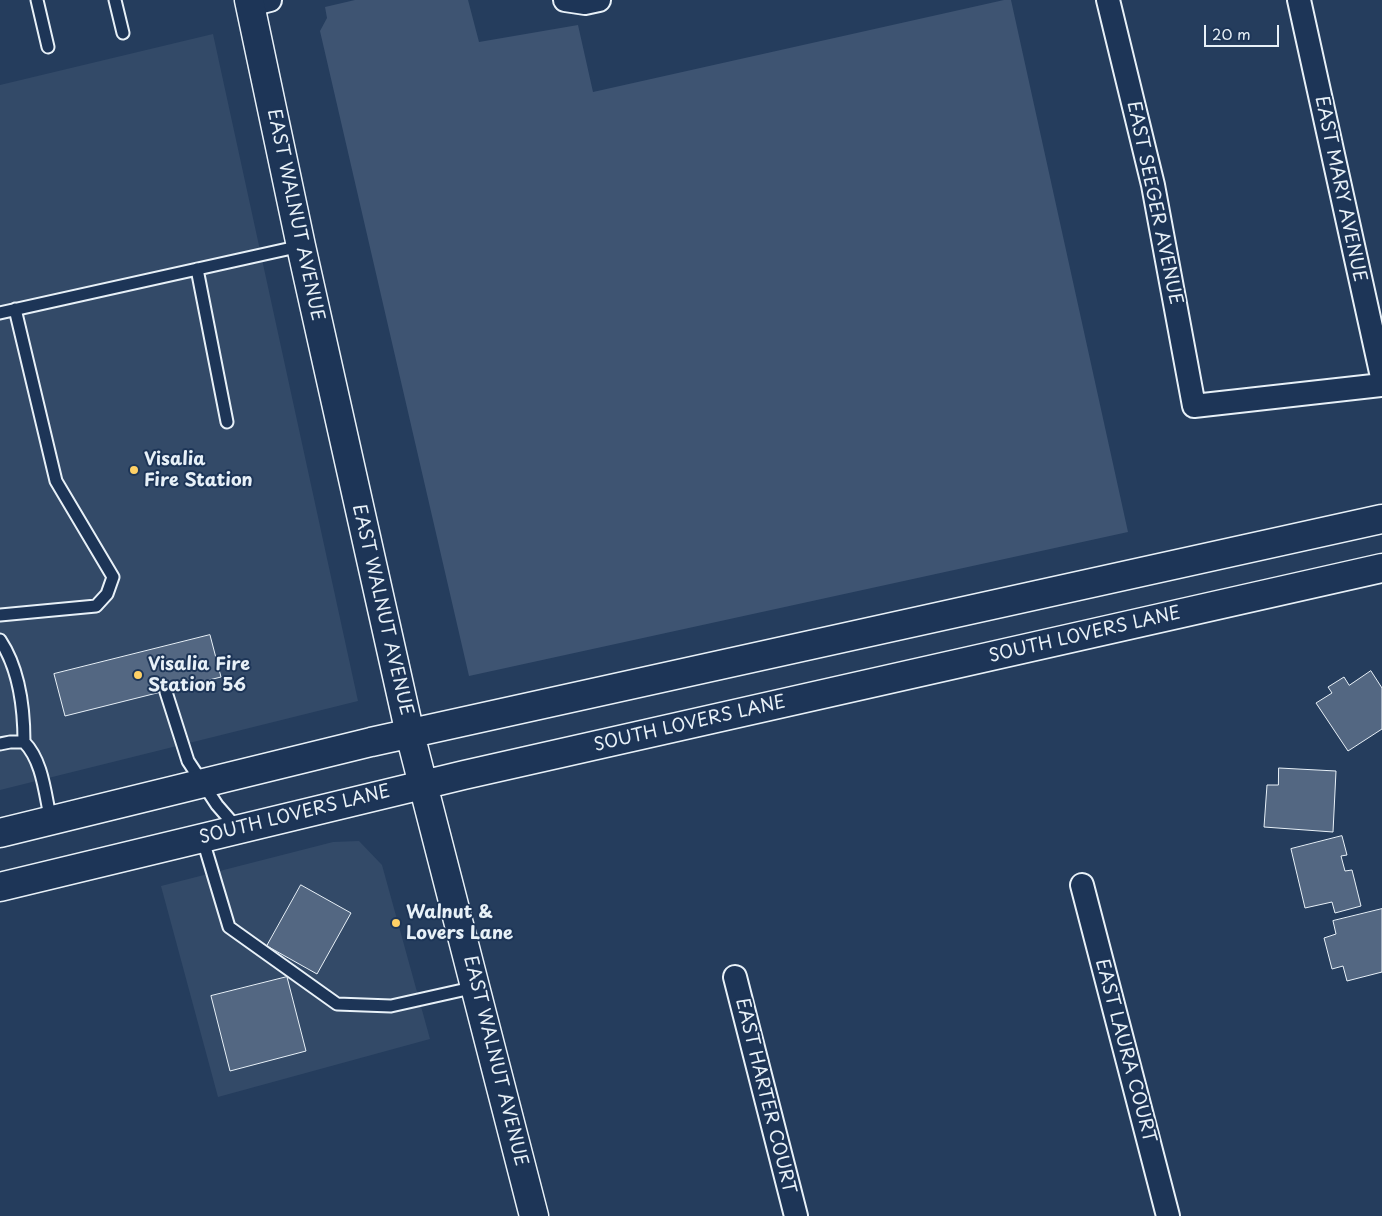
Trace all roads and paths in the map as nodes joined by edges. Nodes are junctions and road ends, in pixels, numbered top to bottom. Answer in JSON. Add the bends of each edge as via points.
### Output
{"nodes":[{"id":1,"x":37,"y":0,"type":"edge"},
{"id":2,"x":115,"y":0,"type":"edge"},
{"id":3,"x":565,"y":0,"type":"edge"},
{"id":4,"x":599,"y":0,"type":"edge"},
{"id":5,"x":1108,"y":0,"type":"edge"},
{"id":6,"x":1299,"y":0,"type":"edge"},
{"id":7,"x":256,"y":2,"type":"edge"},
{"id":8,"x":123,"y":33,"type":"dead end"},
{"id":9,"x":48,"y":47,"type":"dead end"},
{"id":10,"x":301,"y":246,"type":"junction"},
{"id":11,"x":197,"y":269,"type":"junction"},
{"id":12,"x":15,"y":309,"type":"junction"},
{"id":13,"x":0,"y":313,"type":"edge"},
{"id":14,"x":1382,"y":377,"type":"edge"},
{"id":15,"x":1382,"y":384,"type":"edge"},
{"id":16,"x":227,"y":422,"type":"dead end"},
{"id":17,"x":1382,"y":518,"type":"edge"},
{"id":18,"x":1382,"y":568,"type":"edge"},
{"id":19,"x":0,"y":616,"type":"edge"},
{"id":20,"x":0,"y":640,"type":"edge"},
{"id":21,"x":166,"y":692,"type":"dead end"},
{"id":22,"x":410,"y":734,"type":"junction"},
{"id":23,"x":24,"y":742,"type":"junction"},
{"id":24,"x":0,"y":744,"type":"edge"},
{"id":25,"x":203,"y":784,"type":"junction"},
{"id":26,"x":422,"y":784,"type":"junction"},
{"id":27,"x":51,"y":821,"type":"junction"},
{"id":28,"x":238,"y":829,"type":"junction"},
{"id":29,"x":0,"y":834,"type":"edge"},
{"id":30,"x":202,"y":837,"type":"junction"},
{"id":31,"x":1082,"y":886,"type":"dead end"},
{"id":32,"x":0,"y":887,"type":"edge"},
{"id":33,"x":735,"y":977,"type":"dead end"},
{"id":34,"x":476,"y":987,"type":"junction"},
{"id":35,"x":534,"y":1216,"type":"edge"},
{"id":36,"x":796,"y":1216,"type":"edge"},
{"id":37,"x":1168,"y":1216,"type":"edge"}],
"edges":[{"from":1,"to":9,"type":"lane"},
{"from":2,"to":8,"type":"lane"},
{"from":3,"to":4,"type":"street","via":[[585,3]]},
{"from":5,"to":15,"type":"street","name":"EAST SEEGER AVENUE","via":[[1153,186],[1194,406]]},
{"from":6,"to":14,"type":"street","name":"EAST MARY AVENUE"},
{"from":7,"to":10,"type":"main road","name":"EAST WALNUT AVENUE"},
{"from":10,"to":11,"type":"lane"},
{"from":10,"to":22,"type":"main road","name":"EAST WALNUT AVENUE"},
{"from":11,"to":12,"type":"lane"},
{"from":11,"to":16,"type":"lane"},
{"from":12,"to":13,"type":"lane"},
{"from":12,"to":19,"type":"lane","via":[[56,481],[113,577],[107,594],[96,606]]},
{"from":17,"to":22,"type":"main road"},
{"from":18,"to":26,"type":"main road","name":"SOUTH LOVERS LANE"},
{"from":20,"to":23,"type":"lane","via":[[17,680],[24,712]]},
{"from":21,"to":25,"type":"lane","via":[[188,761]]},
{"from":22,"to":25,"type":"main road"},
{"from":22,"to":26,"type":"main road","name":"EAST WALNUT AVENUE"},
{"from":23,"to":24,"type":"lane"},
{"from":23,"to":27,"type":"lane","via":[[32,750],[39,770]]},
{"from":25,"to":27,"type":"main road"},
{"from":25,"to":28,"type":"lane"},
{"from":26,"to":28,"type":"main road","name":"SOUTH LOVERS LANE"},
{"from":26,"to":34,"type":"main road","name":"EAST WALNUT AVENUE"},
{"from":27,"to":29,"type":"main road"},
{"from":28,"to":30,"type":"main road","name":"SOUTH LOVERS LANE"},
{"from":30,"to":32,"type":"main road","name":"SOUTH LOVERS LANE"},
{"from":30,"to":34,"type":"lane","via":[[229,927],[337,1004],[391,1006]]},
{"from":31,"to":37,"type":"street","name":"EAST LAURA COURT"},
{"from":33,"to":36,"type":"street","name":"EAST HARTER COURT"},
{"from":34,"to":35,"type":"main road","name":"EAST WALNUT AVENUE"}]}
